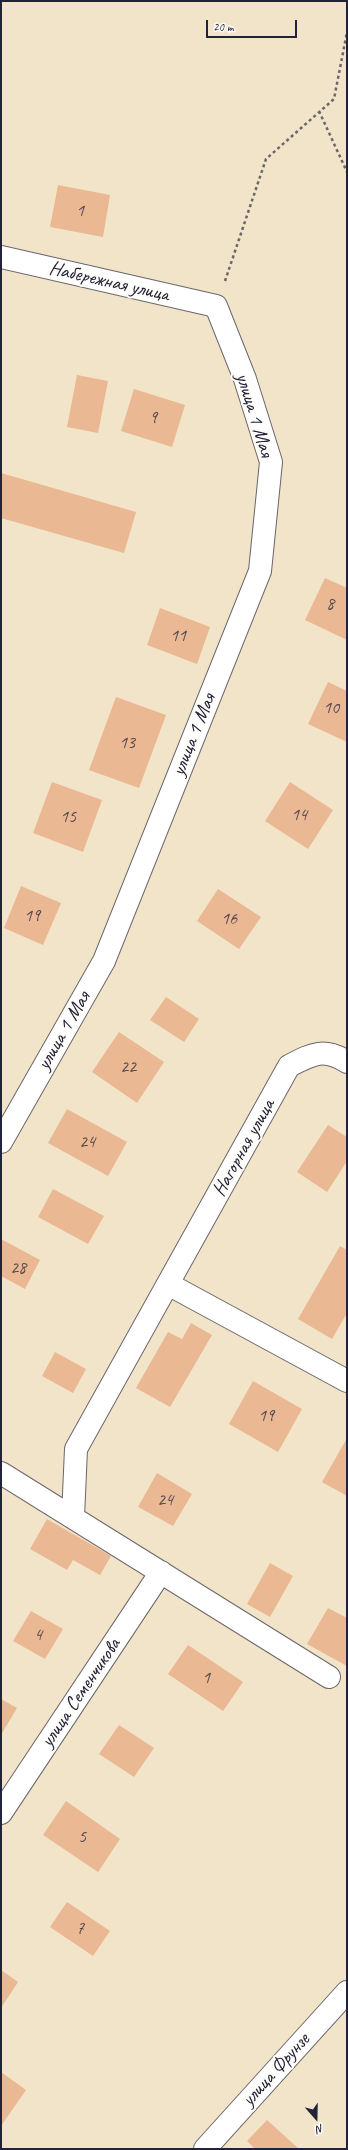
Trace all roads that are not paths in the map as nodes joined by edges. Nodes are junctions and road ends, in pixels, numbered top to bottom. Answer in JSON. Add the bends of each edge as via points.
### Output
{"nodes":[{"id":1,"x":1,"y":257,"type":"edge"},
{"id":2,"x":216,"y":306,"type":"joint"},
{"id":3,"x":347,"y":1062,"type":"edge"},
{"id":4,"x":1,"y":1142,"type":"edge"},
{"id":5,"x":168,"y":1284,"type":"junction"},
{"id":6,"x":347,"y":1381,"type":"edge"},
{"id":7,"x":1,"y":1473,"type":"edge"},
{"id":8,"x":73,"y":1517,"type":"junction"},
{"id":9,"x":161,"y":1572,"type":"junction"},
{"id":10,"x":329,"y":1677,"type":"dead end"},
{"id":11,"x":1,"y":1814,"type":"edge"},
{"id":12,"x":347,"y":1992,"type":"edge"},
{"id":13,"x":205,"y":2149,"type":"edge"}],
"edges":[{"from":1,"to":2,"type":"street","name":"Набережная улица"},
{"from":2,"to":4,"type":"street","name":"улица 1 Мая","via":[[245,379],[270,462],[260,571],[104,961]]},
{"from":3,"to":5,"type":"street","name":"Нагорная улица","via":[[336,1055],[313,1053],[290,1066]]},
{"from":5,"to":6,"type":"street"},
{"from":5,"to":8,"type":"street","name":"Нагорная улица","via":[[76,1449]]},
{"from":7,"to":8,"type":"street"},
{"from":8,"to":9,"type":"street"},
{"from":9,"to":10,"type":"street"},
{"from":9,"to":11,"type":"street","name":"улица Семенчикова"},
{"from":12,"to":13,"type":"street","name":"улица Фрунзе"}]}
